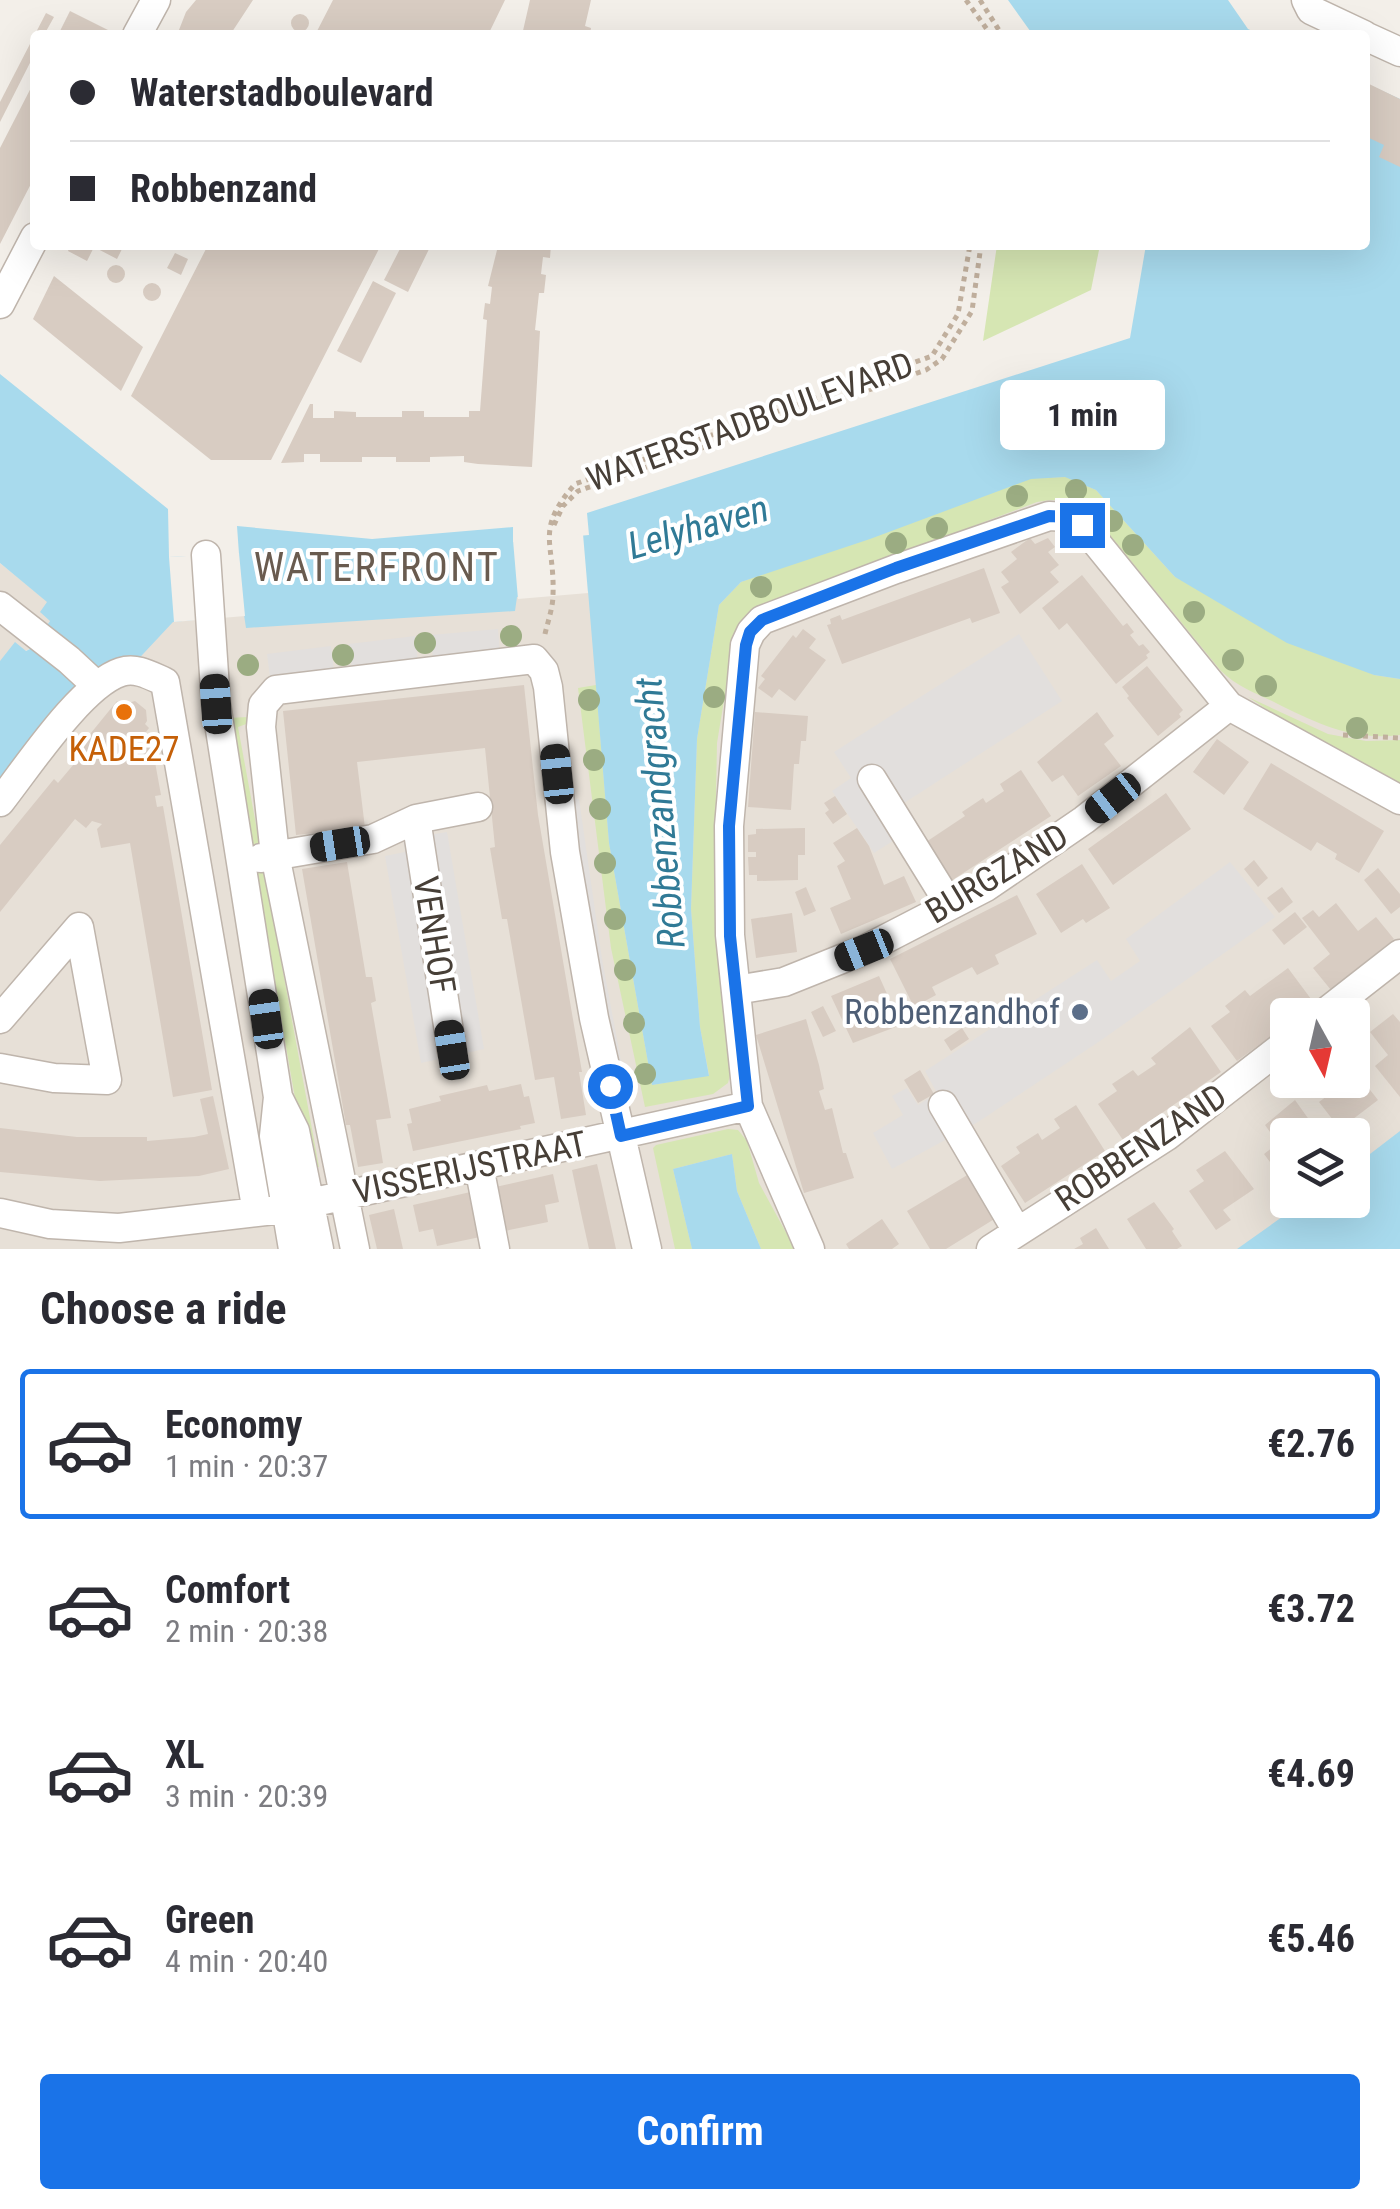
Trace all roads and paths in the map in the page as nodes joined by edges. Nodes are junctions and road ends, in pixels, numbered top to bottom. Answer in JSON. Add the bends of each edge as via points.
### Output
{"nodes":[{"id":1,"x":156,"y":0,"type":"edge"},
{"id":2,"x":966,"y":0,"type":"edge"},
{"id":3,"x":980,"y":0,"type":"edge"},
{"id":4,"x":1306,"y":0,"type":"edge"},
{"id":5,"x":140,"y":30,"type":"edge"},
{"id":6,"x":987,"y":30,"type":"edge"},
{"id":7,"x":999,"y":30,"type":"edge"},
{"id":8,"x":1353,"y":30,"type":"edge"},
{"id":9,"x":1370,"y":38,"type":"edge"},
{"id":10,"x":1400,"y":52,"type":"edge"},
{"id":11,"x":30,"y":247,"type":"edge"},
{"id":12,"x":969,"y":250,"type":"edge"},
{"id":13,"x":980,"y":250,"type":"edge"},
{"id":14,"x":0,"y":304,"type":"edge"},
{"id":15,"x":548,"y":536,"type":"junction"},
{"id":16,"x":206,"y":555,"type":"dead end"},
{"id":17,"x":0,"y":606,"type":"edge"},
{"id":18,"x":534,"y":659,"type":"junction"},
{"id":19,"x":97,"y":686,"type":"junction"},
{"id":20,"x":1229,"y":706,"type":"junction"},
{"id":21,"x":872,"y":778,"type":"dead end"},
{"id":22,"x":1400,"y":800,"type":"edge"},
{"id":23,"x":0,"y":802,"type":"edge"},
{"id":24,"x":478,"y":807,"type":"dead end"},
{"id":25,"x":416,"y":819,"type":"junction"},
{"id":26,"x":276,"y":854,"type":"junction"},
{"id":27,"x":242,"y":863,"type":"junction"},
{"id":28,"x":950,"y":905,"type":"junction"},
{"id":29,"x":1400,"y":954,"type":"edge"},
{"id":30,"x":736,"y":990,"type":"junction"},
{"id":31,"x":1344,"y":998,"type":"edge"},
{"id":32,"x":0,"y":1019,"type":"edge"},
{"id":33,"x":452,"y":1050,"type":"dead end"},
{"id":34,"x":1270,"y":1056,"type":"edge"},
{"id":35,"x":0,"y":1068,"type":"edge"},
{"id":36,"x":943,"y":1105,"type":"dead end"},
{"id":37,"x":748,"y":1106,"type":"junction"},
{"id":38,"x":621,"y":1136,"type":"junction"},
{"id":39,"x":478,"y":1166,"type":"junction"},
{"id":40,"x":342,"y":1195,"type":"junction"},
{"id":41,"x":283,"y":1208,"type":"junction"},
{"id":42,"x":0,"y":1214,"type":"edge"},
{"id":43,"x":1017,"y":1231,"type":"junction"},
{"id":44,"x":293,"y":1249,"type":"edge"},
{"id":45,"x":318,"y":1249,"type":"edge"},
{"id":46,"x":355,"y":1249,"type":"edge"},
{"id":47,"x":495,"y":1249,"type":"edge"},
{"id":48,"x":647,"y":1249,"type":"edge"},
{"id":49,"x":810,"y":1249,"type":"edge"},
{"id":50,"x":991,"y":1249,"type":"edge"}],
"edges":[{"from":1,"to":5,"type":"street"},
{"from":2,"to":6,"type":"path"},
{"from":3,"to":7,"type":"path"},
{"from":4,"to":8,"type":"street","via":[[1311,10]]},
{"from":9,"to":10,"type":"street"},
{"from":11,"to":14,"type":"street"},
{"from":12,"to":15,"type":"path","name":"WATERSTADBOULEVARD","via":[[958,314],[932,356],[575,484],[555,506]]},
{"from":13,"to":15,"type":"path","via":[[972,311],[942,359],[926,370],[578,492]]},
{"from":15,"to":18,"type":"path","name":"WATERSTADBOULEVARD","via":[[553,596]]},
{"from":16,"to":27,"type":"street","via":[[216,704]]},
{"from":17,"to":19,"type":"street"},
{"from":18,"to":26,"type":"street","via":[[276,690],[263,705],[262,728]]},
{"from":18,"to":38,"type":"street","via":[[548,687],[565,852]]},
{"from":19,"to":23,"type":"street"},
{"from":19,"to":41,"type":"street","via":[[122,672],[142,671],[165,682]]},
{"from":20,"to":22,"type":"street"},
{"from":20,"to":28,"type":"street","name":"BURGZAND","via":[[1084,820]]},
{"from":20,"to":30,"type":"street","via":[[1082,525],[1067,517],[1049,516],[762,620],[746,645],[729,826]]},
{"from":21,"to":28,"type":"street"},
{"from":24,"to":25,"type":"street","name":"VENHOF"},
{"from":25,"to":26,"type":"street","name":"VENHOF","via":[[373,839]]},
{"from":25,"to":33,"type":"street","name":"VENHOF"},
{"from":26,"to":27,"type":"street","name":"VENHOF"},
{"from":26,"to":40,"type":"street"},
{"from":27,"to":41,"type":"street","via":[[278,1097],[295,1131]]},
{"from":28,"to":30,"type":"street","name":"BURGZAND","via":[[784,982]]},
{"from":29,"to":31,"type":"street"},
{"from":30,"to":37,"type":"street"},
{"from":32,"to":35,"type":"street","via":[[80,926],[107,1080]]},
{"from":34,"to":43,"type":"street","name":"ROBBENZAND","via":[[1167,1136]]},
{"from":36,"to":43,"type":"street"},
{"from":37,"to":38,"type":"street","name":"VISSERIJSTRAAT"},
{"from":37,"to":49,"type":"street"},
{"from":38,"to":39,"type":"street","name":"VISSERIJSTRAAT"},
{"from":38,"to":48,"type":"street"},
{"from":39,"to":40,"type":"street","name":"VISSERIJSTRAAT"},
{"from":39,"to":47,"type":"street"},
{"from":40,"to":41,"type":"street","name":"VISSERIJSTRAAT"},
{"from":40,"to":46,"type":"street"},
{"from":41,"to":42,"type":"street","name":"VISSERIJSTRAAT","via":[[119,1228]]},
{"from":41,"to":44,"type":"street"},
{"from":41,"to":45,"type":"street"},
{"from":43,"to":50,"type":"street","name":"ROBBENZAND"}]}
